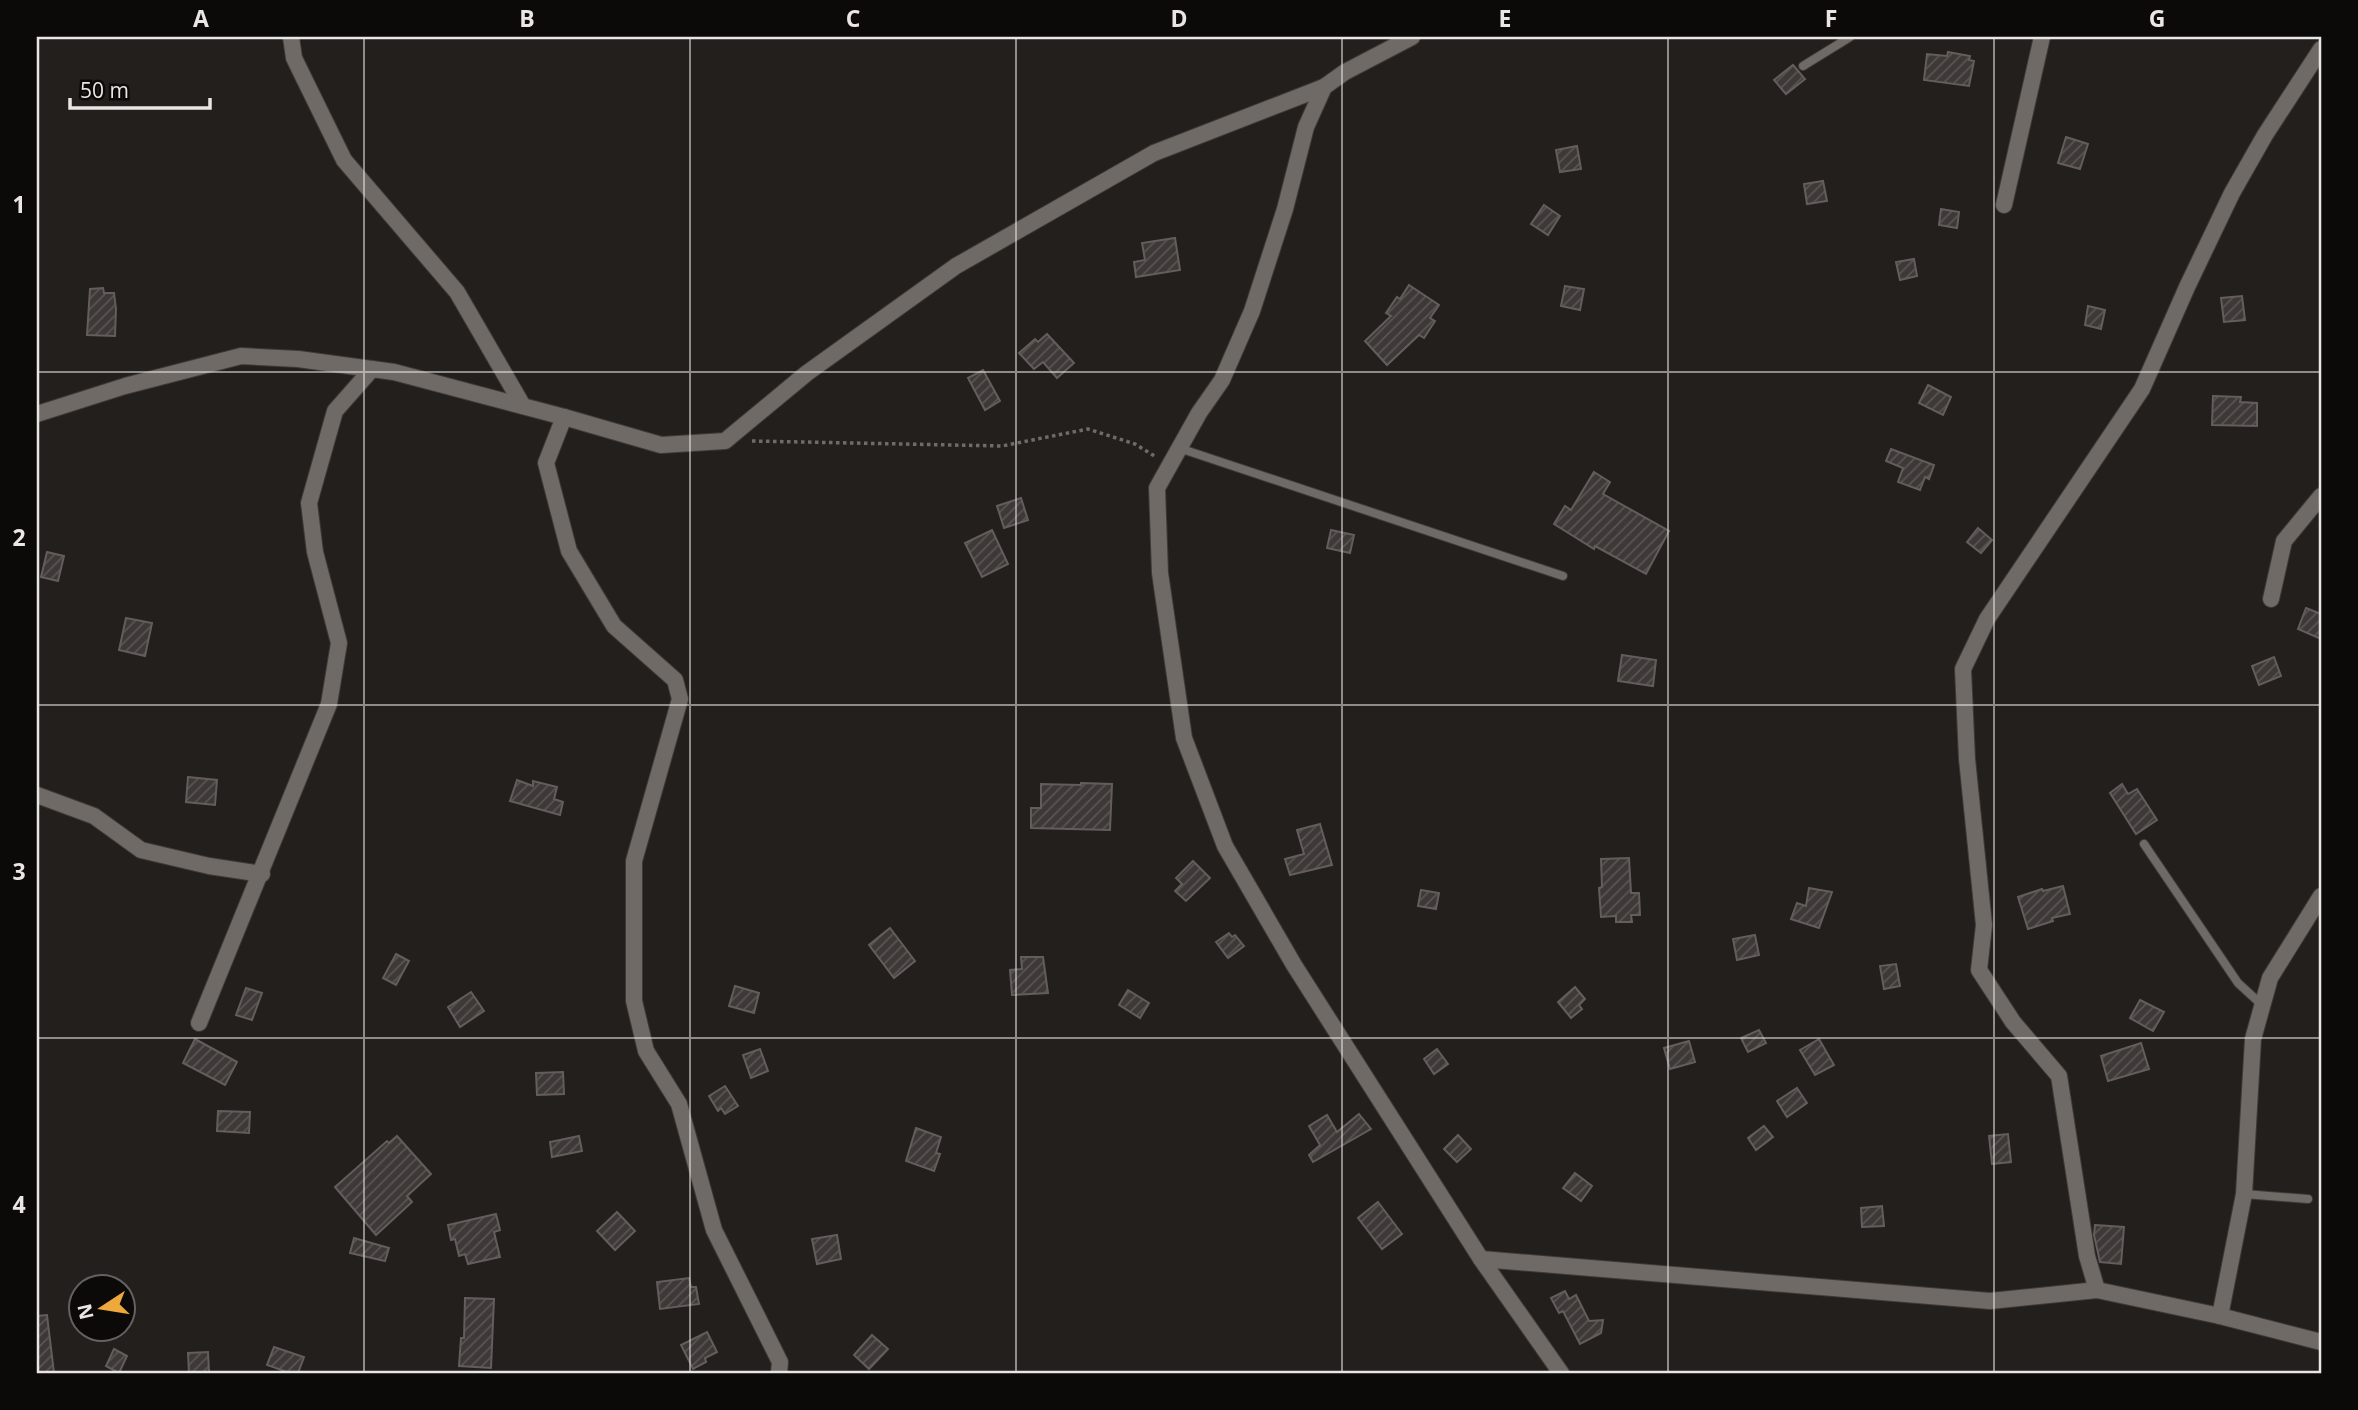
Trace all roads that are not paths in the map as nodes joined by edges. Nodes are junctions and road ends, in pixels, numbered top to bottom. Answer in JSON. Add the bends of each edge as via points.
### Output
{"nodes":[{"id":1,"x":291,"y":37,"type":"edge"},
{"id":2,"x":1412,"y":37,"type":"edge"},
{"id":3,"x":1850,"y":37,"type":"edge"},
{"id":4,"x":2042,"y":37,"type":"edge"},
{"id":5,"x":2321,"y":49,"type":"edge"},
{"id":6,"x":1804,"y":66,"type":"dead end"},
{"id":7,"x":1324,"y":87,"type":"junction"},
{"id":8,"x":2004,"y":205,"type":"dead end"},
{"id":9,"x":372,"y":369,"type":"junction"},
{"id":10,"x":523,"y":406,"type":"junction"},
{"id":11,"x":37,"y":414,"type":"edge"},
{"id":12,"x":564,"y":417,"type":"junction"},
{"id":13,"x":1179,"y":448,"type":"junction"},
{"id":14,"x":2321,"y":496,"type":"edge"},
{"id":15,"x":1563,"y":576,"type":"dead end"},
{"id":16,"x":2271,"y":599,"type":"dead end"},
{"id":17,"x":37,"y":795,"type":"edge"},
{"id":18,"x":2144,"y":844,"type":"dead end"},
{"id":19,"x":262,"y":874,"type":"junction"},
{"id":20,"x":2321,"y":896,"type":"edge"},
{"id":21,"x":2262,"y":1006,"type":"junction"},
{"id":22,"x":199,"y":1023,"type":"dead end"},
{"id":23,"x":2244,"y":1194,"type":"junction"},
{"id":24,"x":2308,"y":1199,"type":"dead end"},
{"id":25,"x":1481,"y":1259,"type":"junction"},
{"id":26,"x":2097,"y":1290,"type":"junction"},
{"id":27,"x":2220,"y":1316,"type":"junction"},
{"id":28,"x":2321,"y":1342,"type":"edge"},
{"id":29,"x":779,"y":1373,"type":"edge"},
{"id":30,"x":1562,"y":1373,"type":"edge"}],
"edges":[{"from":1,"to":10,"type":"street","via":[[294,58],[344,160],[457,292]]},
{"from":2,"to":7,"type":"street"},
{"from":3,"to":6,"type":"lane"},
{"from":4,"to":8,"type":"street"},
{"from":5,"to":26,"type":"street","via":[[2232,194],[2142,390],[1987,619],[1963,669],[1984,925],[1979,970],[2013,1022],[2059,1076],[2087,1256]]},
{"from":7,"to":12,"type":"street","via":[[1154,153],[956,266],[807,373],[725,441],[661,445]]},
{"from":7,"to":13,"type":"street","via":[[1306,127],[1252,311],[1222,380]]},
{"from":9,"to":10,"type":"street"},
{"from":9,"to":11,"type":"street","via":[[241,356]]},
{"from":9,"to":19,"type":"street","via":[[335,411],[309,503],[315,552],[339,643],[329,704]]},
{"from":10,"to":12,"type":"street"},
{"from":12,"to":29,"type":"street","via":[[546,463],[569,551],[614,626],[675,680],[680,699],[634,861],[634,1001],[646,1051],[679,1104],[714,1230],[780,1362]]},
{"from":13,"to":15,"type":"lane"},
{"from":13,"to":25,"type":"street","via":[[1157,488],[1162,586],[1184,738],[1225,846],[1294,964]]},
{"from":14,"to":16,"type":"street","via":[[2284,541]]},
{"from":17,"to":19,"type":"street","via":[[94,816],[141,850]]},
{"from":18,"to":21,"type":"lane","via":[[2238,983]]},
{"from":19,"to":22,"type":"street"},
{"from":20,"to":21,"type":"street","via":[[2270,978]]},
{"from":21,"to":23,"type":"street","via":[[2253,1040]]},
{"from":23,"to":24,"type":"lane"},
{"from":23,"to":27,"type":"street"},
{"from":25,"to":26,"type":"street","via":[[1990,1301]]},
{"from":25,"to":30,"type":"street"},
{"from":26,"to":27,"type":"street"},
{"from":27,"to":28,"type":"street"}]}
